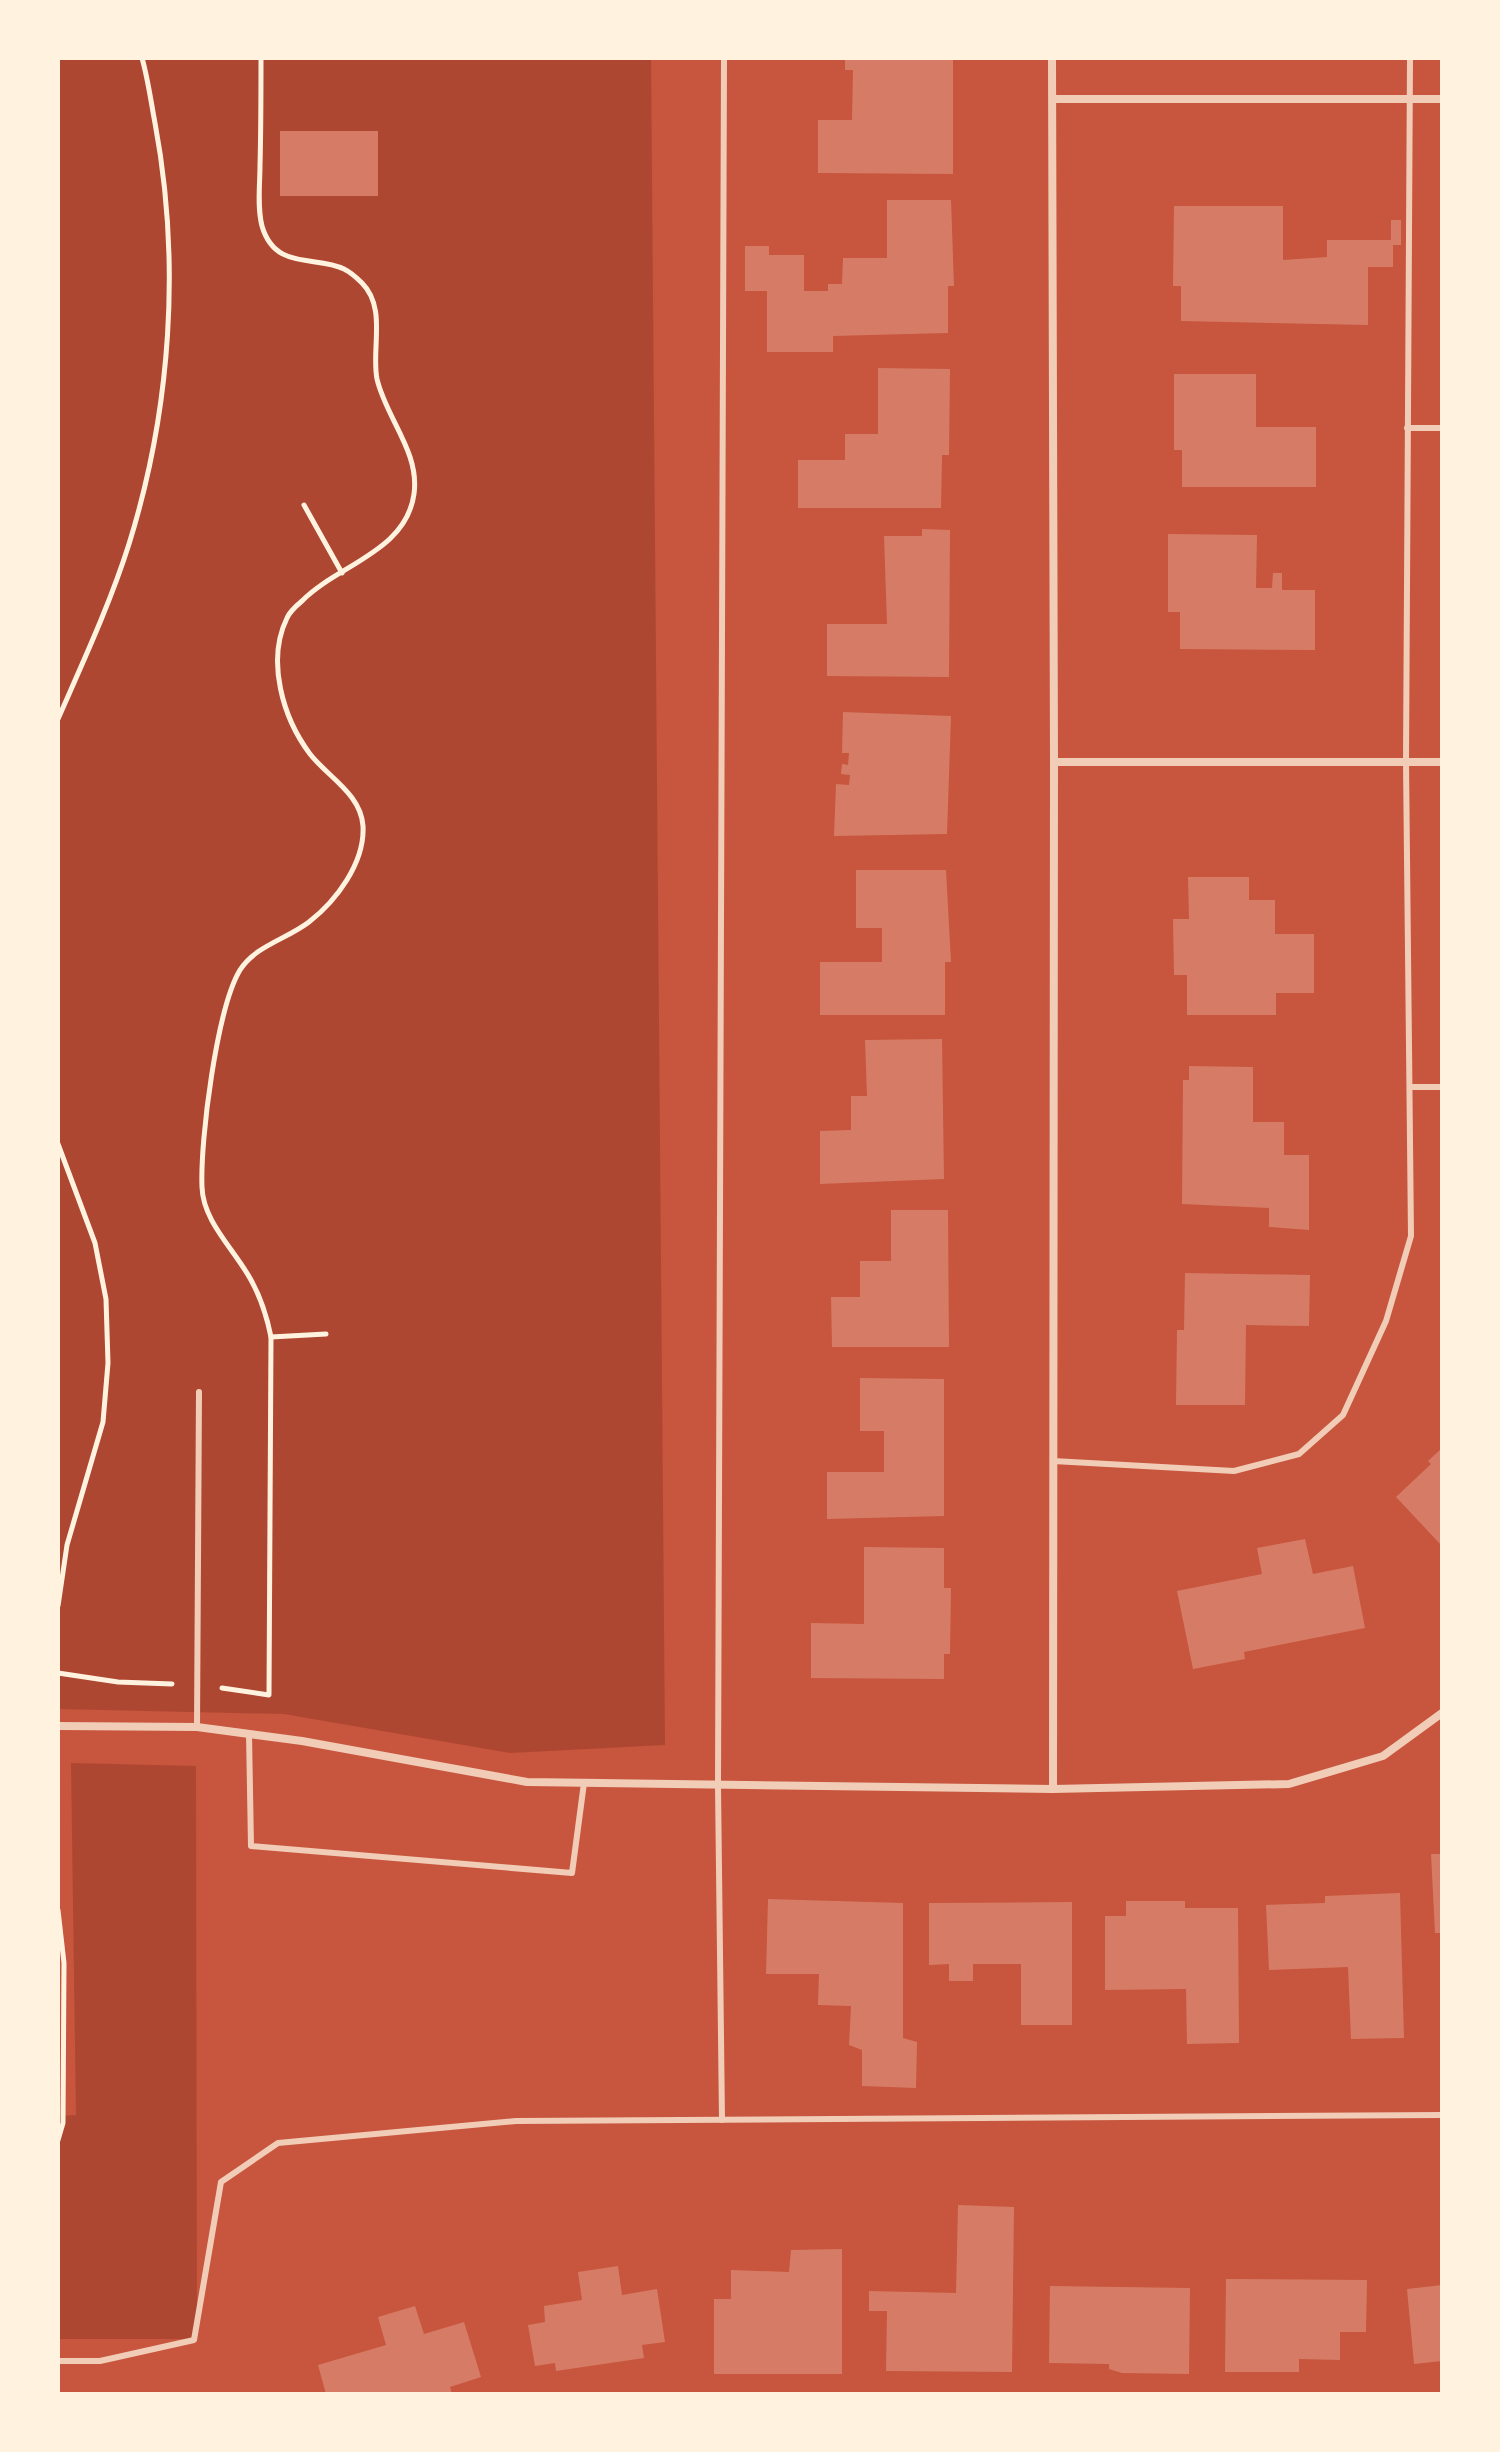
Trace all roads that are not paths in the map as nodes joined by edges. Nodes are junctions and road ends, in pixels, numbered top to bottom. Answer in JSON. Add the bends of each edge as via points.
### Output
{"nodes":[{"id":1,"x":724,"y":58,"type":"edge"},
{"id":2,"x":1052,"y":58,"type":"edge"},
{"id":3,"x":1410,"y":58,"type":"edge"},
{"id":4,"x":1053,"y":99,"type":"junction"},
{"id":5,"x":1409,"y":99,"type":"junction"},
{"id":6,"x":1442,"y":99,"type":"edge"},
{"id":7,"x":1407,"y":428,"type":"junction"},
{"id":8,"x":1442,"y":428,"type":"edge"},
{"id":9,"x":1054,"y":762,"type":"junction"},
{"id":10,"x":1406,"y":762,"type":"junction"},
{"id":11,"x":1442,"y":762,"type":"edge"},
{"id":12,"x":1410,"y":1087,"type":"junction"},
{"id":13,"x":1442,"y":1087,"type":"edge"},
{"id":14,"x":199,"y":1392,"type":"dead end"},
{"id":15,"x":1053,"y":1461,"type":"junction"},
{"id":16,"x":1442,"y":1713,"type":"edge"},
{"id":17,"x":58,"y":1726,"type":"edge"},
{"id":18,"x":197,"y":1727,"type":"junction"},
{"id":19,"x":249,"y":1734,"type":"junction"},
{"id":20,"x":584,"y":1783,"type":"junction"},
{"id":21,"x":718,"y":1786,"type":"junction"},
{"id":22,"x":1053,"y":1789,"type":"junction"},
{"id":23,"x":1442,"y":2115,"type":"edge"},
{"id":24,"x":722,"y":2120,"type":"junction"},
{"id":25,"x":58,"y":2361,"type":"edge"}],
"edges":[{"from":1,"to":21,"type":"lane"},
{"from":2,"to":4,"type":"street"},
{"from":3,"to":5,"type":"lane"},
{"from":4,"to":5,"type":"street"},
{"from":4,"to":9,"type":"street"},
{"from":5,"to":6,"type":"street"},
{"from":5,"to":7,"type":"lane"},
{"from":7,"to":8,"type":"lane"},
{"from":7,"to":10,"type":"lane"},
{"from":9,"to":10,"type":"street"},
{"from":9,"to":15,"type":"street"},
{"from":10,"to":11,"type":"street"},
{"from":10,"to":12,"type":"lane"},
{"from":12,"to":13,"type":"lane"},
{"from":12,"to":15,"type":"lane","via":[[1411,1236],[1386,1321],[1343,1415],[1299,1454],[1234,1471]]},
{"from":14,"to":18,"type":"lane"},
{"from":15,"to":22,"type":"street"},
{"from":16,"to":22,"type":"street","via":[[1383,1756],[1289,1784]]},
{"from":17,"to":18,"type":"street"},
{"from":18,"to":19,"type":"street"},
{"from":19,"to":20,"type":"street","via":[[527,1782]]},
{"from":19,"to":20,"type":"lane","via":[[251,1846],[572,1873]]},
{"from":20,"to":21,"type":"street"},
{"from":21,"to":22,"type":"street"},
{"from":21,"to":24,"type":"lane"},
{"from":23,"to":24,"type":"lane"},
{"from":24,"to":25,"type":"lane","via":[[516,2121],[278,2143],[221,2182],[194,2340],[100,2361]]}]}
